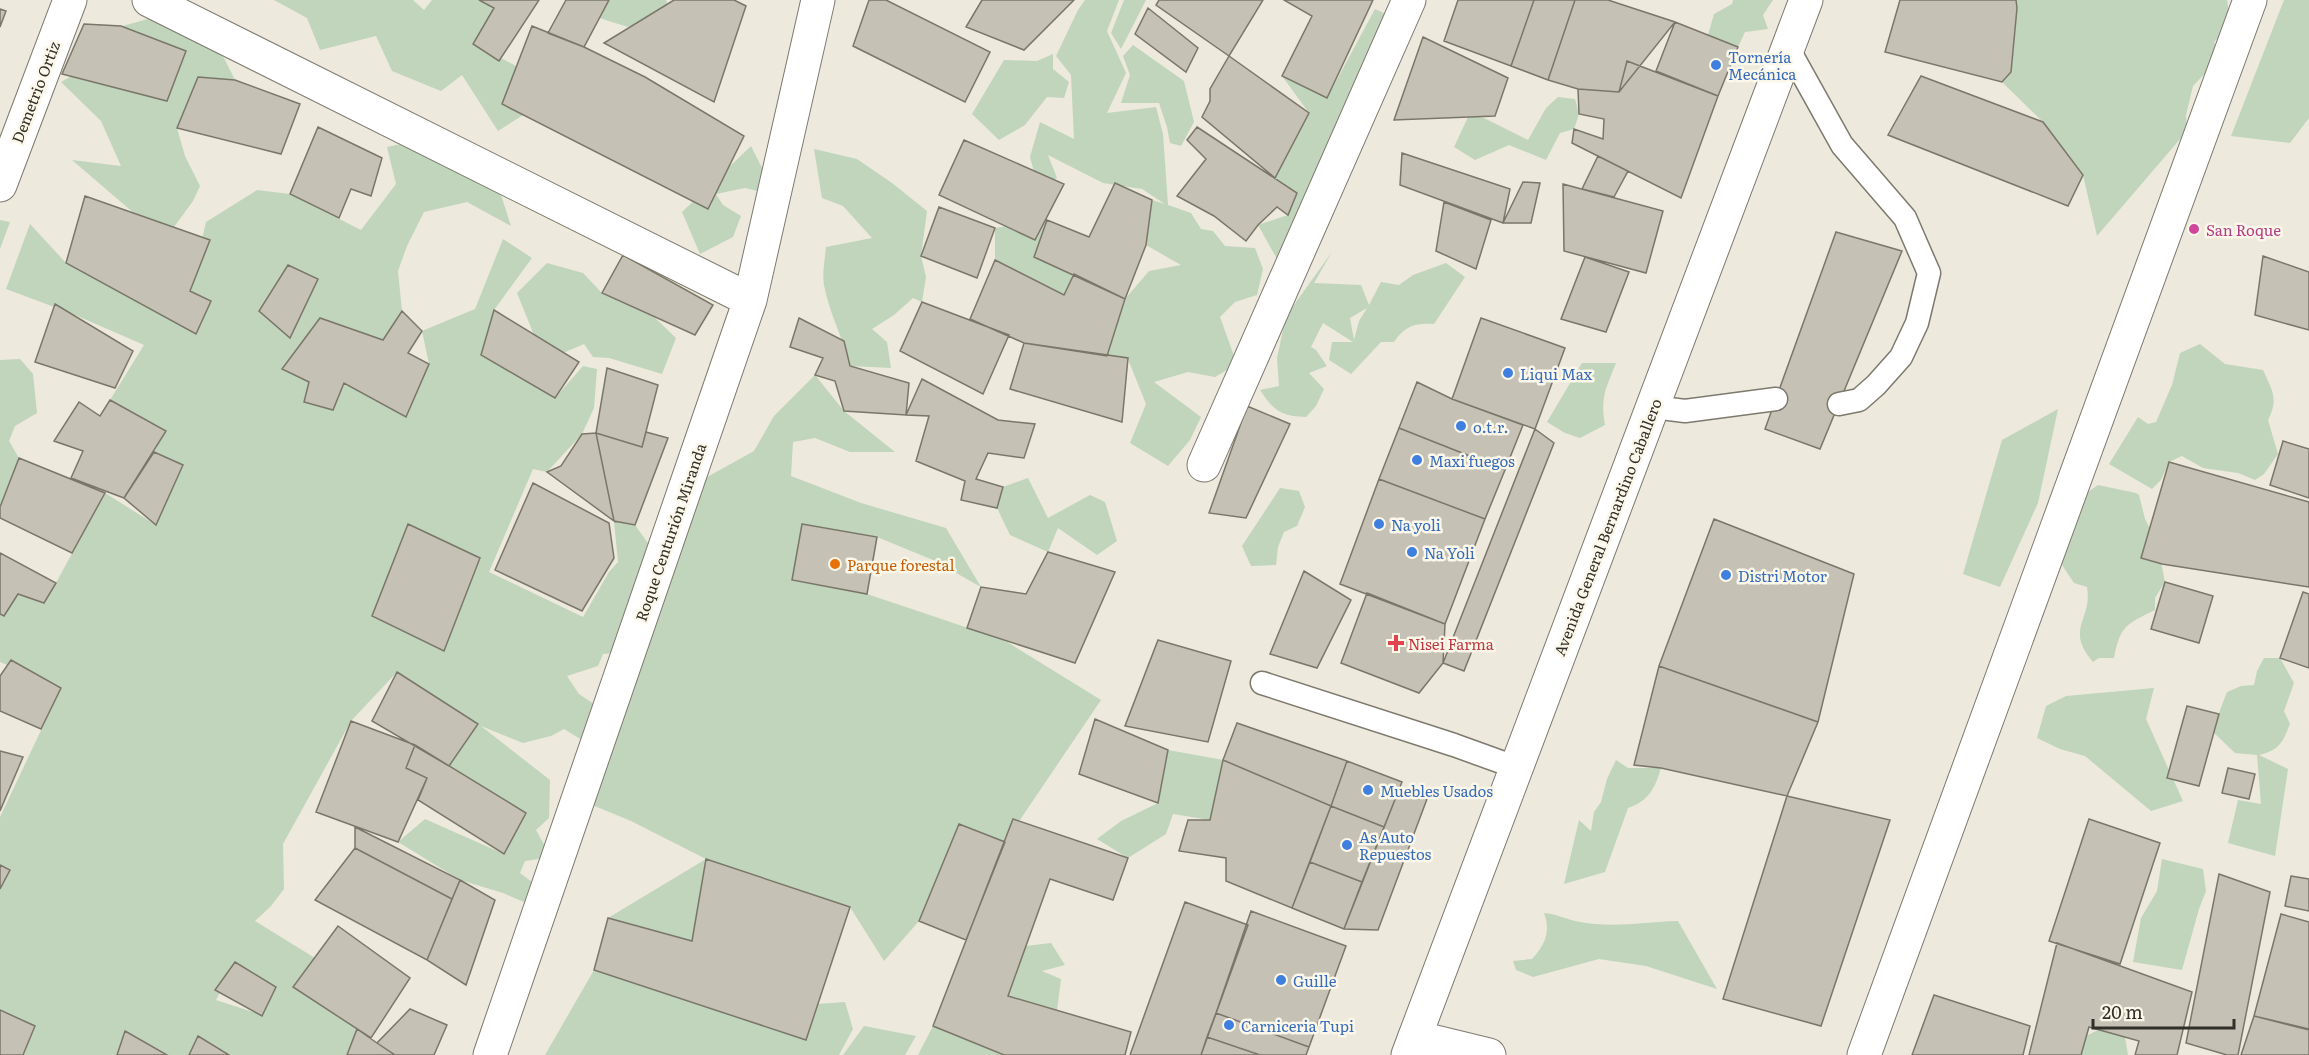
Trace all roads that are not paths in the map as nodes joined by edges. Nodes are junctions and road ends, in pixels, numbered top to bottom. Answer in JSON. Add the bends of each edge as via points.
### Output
{"nodes":[{"id":1,"x":70,"y":0,"type":"edge"},
{"id":2,"x":149,"y":0,"type":"edge"},
{"id":3,"x":818,"y":0,"type":"edge"},
{"id":4,"x":1409,"y":0,"type":"edge"},
{"id":5,"x":1806,"y":0,"type":"edge"},
{"id":6,"x":2250,"y":0,"type":"edge"},
{"id":7,"x":1788,"y":48,"type":"junction"},
{"id":8,"x":0,"y":184,"type":"edge"},
{"id":9,"x":750,"y":300,"type":"junction"},
{"id":10,"x":1776,"y":399,"type":"dead end"},
{"id":11,"x":1839,"y":404,"type":"dead end"},
{"id":12,"x":1653,"y":407,"type":"junction"},
{"id":13,"x":1204,"y":465,"type":"dead end"},
{"id":14,"x":1262,"y":683,"type":"dead end"},
{"id":15,"x":1515,"y":767,"type":"junction"},
{"id":16,"x":1412,"y":1046,"type":"edge"},
{"id":17,"x":490,"y":1055,"type":"edge"},
{"id":18,"x":1489,"y":1055,"type":"edge"},
{"id":19,"x":1864,"y":1055,"type":"edge"}],
"edges":[{"from":1,"to":8,"type":"street","name":"Demetrio Ortiz"},
{"from":2,"to":9,"type":"street"},
{"from":3,"to":9,"type":"street","name":"Roque Centurión Miranda"},
{"from":4,"to":13,"type":"street"},
{"from":5,"to":7,"type":"street","name":"Avenida General Bernardino Caballero"},
{"from":6,"to":19,"type":"street"},
{"from":7,"to":11,"type":"lane","via":[[1842,145],[1905,218],[1929,273],[1917,322],[1901,357],[1859,400]]},
{"from":7,"to":12,"type":"street","name":"Avenida General Bernardino Caballero"},
{"from":9,"to":17,"type":"street","name":"Roque Centurión Miranda"},
{"from":10,"to":12,"type":"lane","via":[[1685,411]]},
{"from":12,"to":15,"type":"street","name":"Avenida General Bernardino Caballero"},
{"from":14,"to":15,"type":"lane"},
{"from":15,"to":16,"type":"street","name":"Avenida General Bernardino Caballero"},
{"from":16,"to":18,"type":"street"}]}
